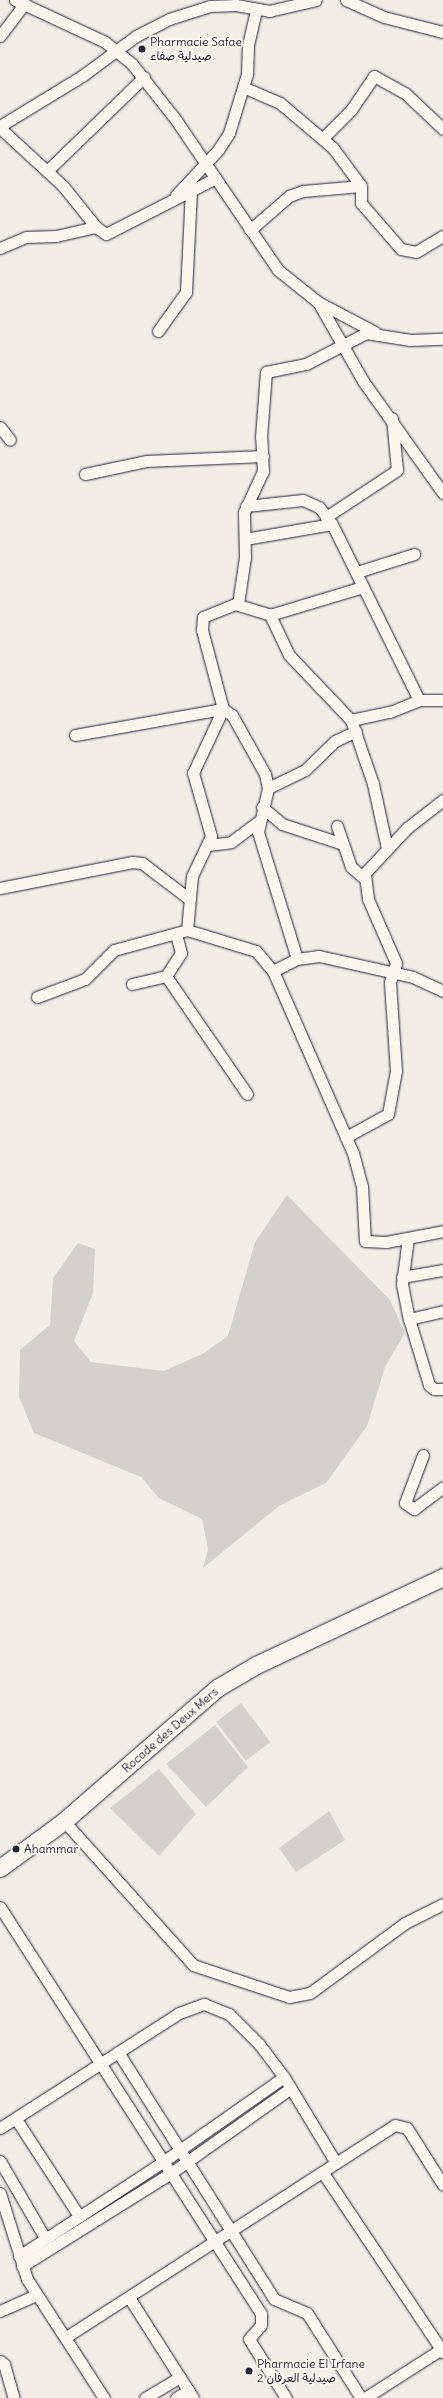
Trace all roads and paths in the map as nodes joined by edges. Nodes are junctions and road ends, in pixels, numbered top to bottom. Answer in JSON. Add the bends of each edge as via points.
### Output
{"nodes":[{"id":1,"x":316,"y":0,"type":"edge"},
{"id":2,"x":346,"y":0,"type":"edge"},
{"id":3,"x":20,"y":2,"type":"edge"},
{"id":4,"x":236,"y":3,"type":"edge"},
{"id":5,"x":256,"y":10,"type":"junction"},
{"id":6,"x":443,"y":32,"type":"edge"},
{"id":7,"x":0,"y":36,"type":"edge"},
{"id":8,"x":116,"y":50,"type":"junction"},
{"id":9,"x":144,"y":78,"type":"junction"},
{"id":10,"x":243,"y":87,"type":"junction"},
{"id":11,"x":0,"y":127,"type":"edge"},
{"id":12,"x":443,"y":129,"type":"edge"},
{"id":13,"x":323,"y":138,"type":"junction"},
{"id":14,"x":203,"y":162,"type":"junction"},
{"id":15,"x":47,"y":170,"type":"junction"},
{"id":16,"x":216,"y":178,"type":"junction"},
{"id":17,"x":361,"y":186,"type":"junction"},
{"id":18,"x":191,"y":190,"type":"junction"},
{"id":19,"x":174,"y":197,"type":"junction"},
{"id":20,"x":96,"y":227,"type":"junction"},
{"id":21,"x":250,"y":230,"type":"junction"},
{"id":22,"x":443,"y":236,"type":"edge"},
{"id":23,"x":0,"y":248,"type":"edge"},
{"id":24,"x":318,"y":302,"type":"junction"},
{"id":25,"x":158,"y":331,"type":"dead end"},
{"id":26,"x":376,"y":332,"type":"junction"},
{"id":27,"x":443,"y":339,"type":"edge"},
{"id":28,"x":343,"y":347,"type":"junction"},
{"id":29,"x":392,"y":418,"type":"junction"},
{"id":30,"x":0,"y":427,"type":"edge"},
{"id":31,"x":10,"y":440,"type":"dead end"},
{"id":32,"x":263,"y":456,"type":"junction"},
{"id":33,"x":86,"y":474,"type":"dead end"},
{"id":34,"x":443,"y":493,"type":"edge"},
{"id":35,"x":246,"y":506,"type":"junction"},
{"id":36,"x":329,"y":521,"type":"junction"},
{"id":37,"x":245,"y":539,"type":"junction"},
{"id":38,"x":414,"y":554,"type":"dead end"},
{"id":39,"x":357,"y":572,"type":"junction"},
{"id":40,"x":363,"y":587,"type":"junction"},
{"id":41,"x":238,"y":604,"type":"junction"},
{"id":42,"x":270,"y":615,"type":"junction"},
{"id":43,"x":419,"y":700,"type":"junction"},
{"id":44,"x":443,"y":700,"type":"edge"},
{"id":45,"x":223,"y":709,"type":"junction"},
{"id":46,"x":351,"y":720,"type":"junction"},
{"id":47,"x":356,"y":731,"type":"junction"},
{"id":48,"x":75,"y":735,"type":"dead end"},
{"id":49,"x":268,"y":788,"type":"junction"},
{"id":50,"x":443,"y":800,"type":"edge"},
{"id":51,"x":262,"y":807,"type":"junction"},
{"id":52,"x":258,"y":822,"type":"junction"},
{"id":53,"x":337,"y":826,"type":"dead end"},
{"id":54,"x":340,"y":843,"type":"junction"},
{"id":55,"x":208,"y":845,"type":"junction"},
{"id":56,"x":387,"y":848,"type":"junction"},
{"id":57,"x":364,"y":878,"type":"junction"},
{"id":58,"x":0,"y":888,"type":"edge"},
{"id":59,"x":188,"y":898,"type":"junction"},
{"id":60,"x":187,"y":930,"type":"junction"},
{"id":61,"x":176,"y":934,"type":"junction"},
{"id":62,"x":297,"y":959,"type":"junction"},
{"id":63,"x":273,"y":971,"type":"junction"},
{"id":64,"x":393,"y":971,"type":"junction"},
{"id":65,"x":166,"y":976,"type":"junction"},
{"id":66,"x":132,"y":984,"type":"dead end"},
{"id":67,"x":443,"y":991,"type":"edge"},
{"id":68,"x":37,"y":997,"type":"dead end"},
{"id":69,"x":248,"y":1094,"type":"dead end"},
{"id":70,"x":346,"y":1137,"type":"junction"},
{"id":71,"x":443,"y":1230,"type":"edge"},
{"id":72,"x":408,"y":1238,"type":"junction"},
{"id":73,"x":443,"y":1270,"type":"edge"},
{"id":74,"x":402,"y":1277,"type":"junction"},
{"id":75,"x":443,"y":1311,"type":"edge"},
{"id":76,"x":409,"y":1318,"type":"junction"},
{"id":77,"x":443,"y":1389,"type":"edge"},
{"id":78,"x":423,"y":1455,"type":"dead end"},
{"id":79,"x":443,"y":1487,"type":"edge"},
{"id":80,"x":443,"y":1576,"type":"edge"},
{"id":81,"x":64,"y":1820,"type":"junction"},
{"id":82,"x":0,"y":1868,"type":"edge"},
{"id":83,"x":443,"y":1904,"type":"edge"},
{"id":84,"x":0,"y":1908,"type":"edge"},
{"id":85,"x":118,"y":2052,"type":"junction"},
{"id":86,"x":100,"y":2063,"type":"junction"},
{"id":87,"x":284,"y":2077,"type":"junction"},
{"id":88,"x":291,"y":2088,"type":"junction"},
{"id":89,"x":16,"y":2119,"type":"junction"},
{"id":90,"x":0,"y":2128,"type":"edge"},
{"id":91,"x":181,"y":2148,"type":"junction"},
{"id":92,"x":188,"y":2160,"type":"junction"},
{"id":93,"x":0,"y":2161,"type":"edge"},
{"id":94,"x":164,"y":2161,"type":"junction"},
{"id":95,"x":336,"y":2163,"type":"junction"},
{"id":96,"x":323,"y":2173,"type":"junction"},
{"id":97,"x":171,"y":2174,"type":"junction"},
{"id":98,"x":443,"y":2185,"type":"edge"},
{"id":99,"x":0,"y":2193,"type":"edge"},
{"id":100,"x":79,"y":2216,"type":"junction"},
{"id":101,"x":231,"y":2231,"type":"junction"},
{"id":102,"x":45,"y":2238,"type":"junction"},
{"id":103,"x":215,"y":2243,"type":"junction"},
{"id":104,"x":20,"y":2261,"type":"junction"},
{"id":105,"x":36,"y":2296,"type":"junction"},
{"id":106,"x":130,"y":2298,"type":"junction"},
{"id":107,"x":0,"y":2311,"type":"edge"},
{"id":108,"x":66,"y":2337,"type":"junction"},
{"id":109,"x":442,"y":2350,"type":"edge"},
{"id":110,"x":0,"y":2361,"type":"edge"},
{"id":111,"x":180,"y":2377,"type":"junction"},
{"id":112,"x":191,"y":2394,"type":"edge"},
{"id":113,"x":14,"y":2398,"type":"edge"},
{"id":114,"x":104,"y":2398,"type":"edge"},
{"id":115,"x":145,"y":2398,"type":"edge"},
{"id":116,"x":176,"y":2398,"type":"edge"},
{"id":117,"x":286,"y":2398,"type":"edge"},
{"id":118,"x":361,"y":2398,"type":"edge"},
{"id":119,"x":365,"y":2398,"type":"edge"}],
"edges":[{"from":1,"to":5,"type":"street","via":[[278,10]]},
{"from":2,"to":6,"type":"street","via":[[384,17]]},
{"from":3,"to":7,"type":"street"},
{"from":3,"to":8,"type":"street"},
{"from":4,"to":5,"type":"street"},
{"from":4,"to":8,"type":"street","via":[[183,13],[153,26]]},
{"from":5,"to":10,"type":"street"},
{"from":8,"to":9,"type":"street"},
{"from":8,"to":11,"type":"street","via":[[82,76]]},
{"from":9,"to":14,"type":"street"},
{"from":9,"to":15,"type":"street"},
{"from":10,"to":13,"type":"street","via":[[280,103]]},
{"from":10,"to":14,"type":"street","via":[[224,142]]},
{"from":11,"to":15,"type":"street"},
{"from":12,"to":13,"type":"street","via":[[405,93],[374,76],[351,110]]},
{"from":13,"to":17,"type":"street"},
{"from":14,"to":16,"type":"street"},
{"from":14,"to":19,"type":"street"},
{"from":15,"to":20,"type":"street"},
{"from":16,"to":18,"type":"street"},
{"from":16,"to":21,"type":"street"},
{"from":17,"to":21,"type":"street","via":[[303,191],[289,196]]},
{"from":17,"to":22,"type":"street","via":[[361,203],[401,249],[416,252]]},
{"from":18,"to":19,"type":"street"},
{"from":18,"to":25,"type":"street","via":[[186,292]]},
{"from":19,"to":20,"type":"street","via":[[106,234]]},
{"from":20,"to":23,"type":"street","via":[[56,236],[26,237]]},
{"from":21,"to":24,"type":"street","via":[[278,270]]},
{"from":24,"to":26,"type":"street"},
{"from":24,"to":28,"type":"street"},
{"from":26,"to":27,"type":"street","via":[[410,340]]},
{"from":26,"to":28,"type":"street","via":[[361,334]]},
{"from":28,"to":29,"type":"street","via":[[363,381]]},
{"from":28,"to":32,"type":"street","via":[[306,364],[266,372],[261,437]]},
{"from":29,"to":34,"type":"street"},
{"from":29,"to":36,"type":"street","via":[[397,470]]},
{"from":30,"to":31,"type":"street"},
{"from":32,"to":33,"type":"street","via":[[146,461]]},
{"from":32,"to":35,"type":"street","via":[[262,477]]},
{"from":35,"to":36,"type":"street","via":[[303,500],[314,503]]},
{"from":35,"to":37,"type":"street"},
{"from":36,"to":37,"type":"street"},
{"from":36,"to":39,"type":"street"},
{"from":37,"to":41,"type":"street"},
{"from":38,"to":39,"type":"street"},
{"from":39,"to":40,"type":"street"},
{"from":40,"to":42,"type":"street"},
{"from":40,"to":43,"type":"street"},
{"from":41,"to":42,"type":"street"},
{"from":41,"to":45,"type":"street","via":[[211,611],[201,621]]},
{"from":42,"to":46,"type":"street","via":[[289,655]]},
{"from":43,"to":44,"type":"street"},
{"from":43,"to":46,"type":"street","via":[[390,712]]},
{"from":45,"to":48,"type":"street"},
{"from":45,"to":49,"type":"street","via":[[232,715],[257,757]]},
{"from":45,"to":55,"type":"street","via":[[193,773],[210,832]]},
{"from":46,"to":47,"type":"street"},
{"from":47,"to":49,"type":"street","via":[[335,742],[305,770]]},
{"from":47,"to":56,"type":"street","via":[[378,804]]},
{"from":49,"to":51,"type":"street"},
{"from":50,"to":56,"type":"street"},
{"from":51,"to":52,"type":"street"},
{"from":51,"to":54,"type":"street","via":[[282,824]]},
{"from":52,"to":55,"type":"street","via":[[232,842]]},
{"from":52,"to":62,"type":"street"},
{"from":53,"to":54,"type":"street"},
{"from":54,"to":57,"type":"street","via":[[351,868]]},
{"from":55,"to":59,"type":"street","via":[[192,876]]},
{"from":56,"to":57,"type":"street","via":[[370,865]]},
{"from":57,"to":64,"type":"street","via":[[375,918],[396,963]]},
{"from":58,"to":59,"type":"street","via":[[132,862],[142,864]]},
{"from":59,"to":60,"type":"street"},
{"from":60,"to":61,"type":"street"},
{"from":60,"to":63,"type":"street","via":[[256,951]]},
{"from":61,"to":65,"type":"street","via":[[181,953]]},
{"from":61,"to":68,"type":"street","via":[[114,950],[85,979]]},
{"from":62,"to":63,"type":"street"},
{"from":62,"to":64,"type":"street","via":[[319,956]]},
{"from":63,"to":70,"type":"street"},
{"from":64,"to":67,"type":"street","via":[[432,983]]},
{"from":64,"to":70,"type":"street","via":[[390,982],[397,1054],[391,1108],[386,1116]]},
{"from":65,"to":66,"type":"street"},
{"from":65,"to":69,"type":"street"},
{"from":70,"to":72,"type":"street","via":[[362,1186],[365,1241],[373,1244]]},
{"from":71,"to":72,"type":"street"},
{"from":72,"to":74,"type":"street"},
{"from":73,"to":74,"type":"street"},
{"from":74,"to":76,"type":"street"},
{"from":75,"to":76,"type":"street"},
{"from":76,"to":77,"type":"street","via":[[429,1385],[434,1390]]},
{"from":78,"to":79,"type":"street","via":[[405,1502],[414,1509]]},
{"from":80,"to":81,"type":"highway","name":"Rocade des Deux Mers","via":[[256,1665],[218,1688]]},
{"from":81,"to":82,"type":"highway","name":"Rocade des Deux Mers"},
{"from":81,"to":83,"type":"street","via":[[193,1965],[289,1997],[310,1993],[405,1923]]},
{"from":84,"to":86,"type":"street"},
{"from":85,"to":86,"type":"street"},
{"from":85,"to":87,"type":"street","via":[[179,2013],[204,2004],[229,2014]]},
{"from":85,"to":91,"type":"street"},
{"from":86,"to":89,"type":"street"},
{"from":86,"to":94,"type":"street"},
{"from":87,"to":88,"type":"street"},
{"from":87,"to":91,"type":"street"},
{"from":88,"to":92,"type":"street"},
{"from":88,"to":95,"type":"street"},
{"from":89,"to":90,"type":"street"},
{"from":89,"to":100,"type":"street"},
{"from":91,"to":92,"type":"street"},
{"from":91,"to":94,"type":"street"},
{"from":92,"to":97,"type":"street"},
{"from":92,"to":101,"type":"street"},
{"from":93,"to":102,"type":"street"},
{"from":94,"to":97,"type":"street"},
{"from":94,"to":100,"type":"street"},
{"from":95,"to":96,"type":"street"},
{"from":95,"to":98,"type":"street","via":[[399,2124],[407,2128]]},
{"from":96,"to":101,"type":"street"},
{"from":96,"to":109,"type":"street"},
{"from":97,"to":103,"type":"street"},
{"from":97,"to":104,"type":"street"},
{"from":99,"to":104,"type":"street"},
{"from":100,"to":102,"type":"street"},
{"from":101,"to":103,"type":"street"},
{"from":101,"to":118,"type":"street","via":[[274,2299],[307,2313]]},
{"from":102,"to":104,"type":"street"},
{"from":103,"to":106,"type":"street"},
{"from":103,"to":117,"type":"street","via":[[261,2314],[261,2325],[248,2339]]},
{"from":104,"to":105,"type":"street"},
{"from":105,"to":107,"type":"street"},
{"from":105,"to":108,"type":"street"},
{"from":106,"to":108,"type":"street"},
{"from":106,"to":111,"type":"street"},
{"from":108,"to":114,"type":"street"},
{"from":109,"to":119,"type":"street"},
{"from":110,"to":113,"type":"street","via":[[4,2364]]},
{"from":111,"to":112,"type":"street"},
{"from":111,"to":115,"type":"street"},
{"from":112,"to":116,"type":"street"}]}
